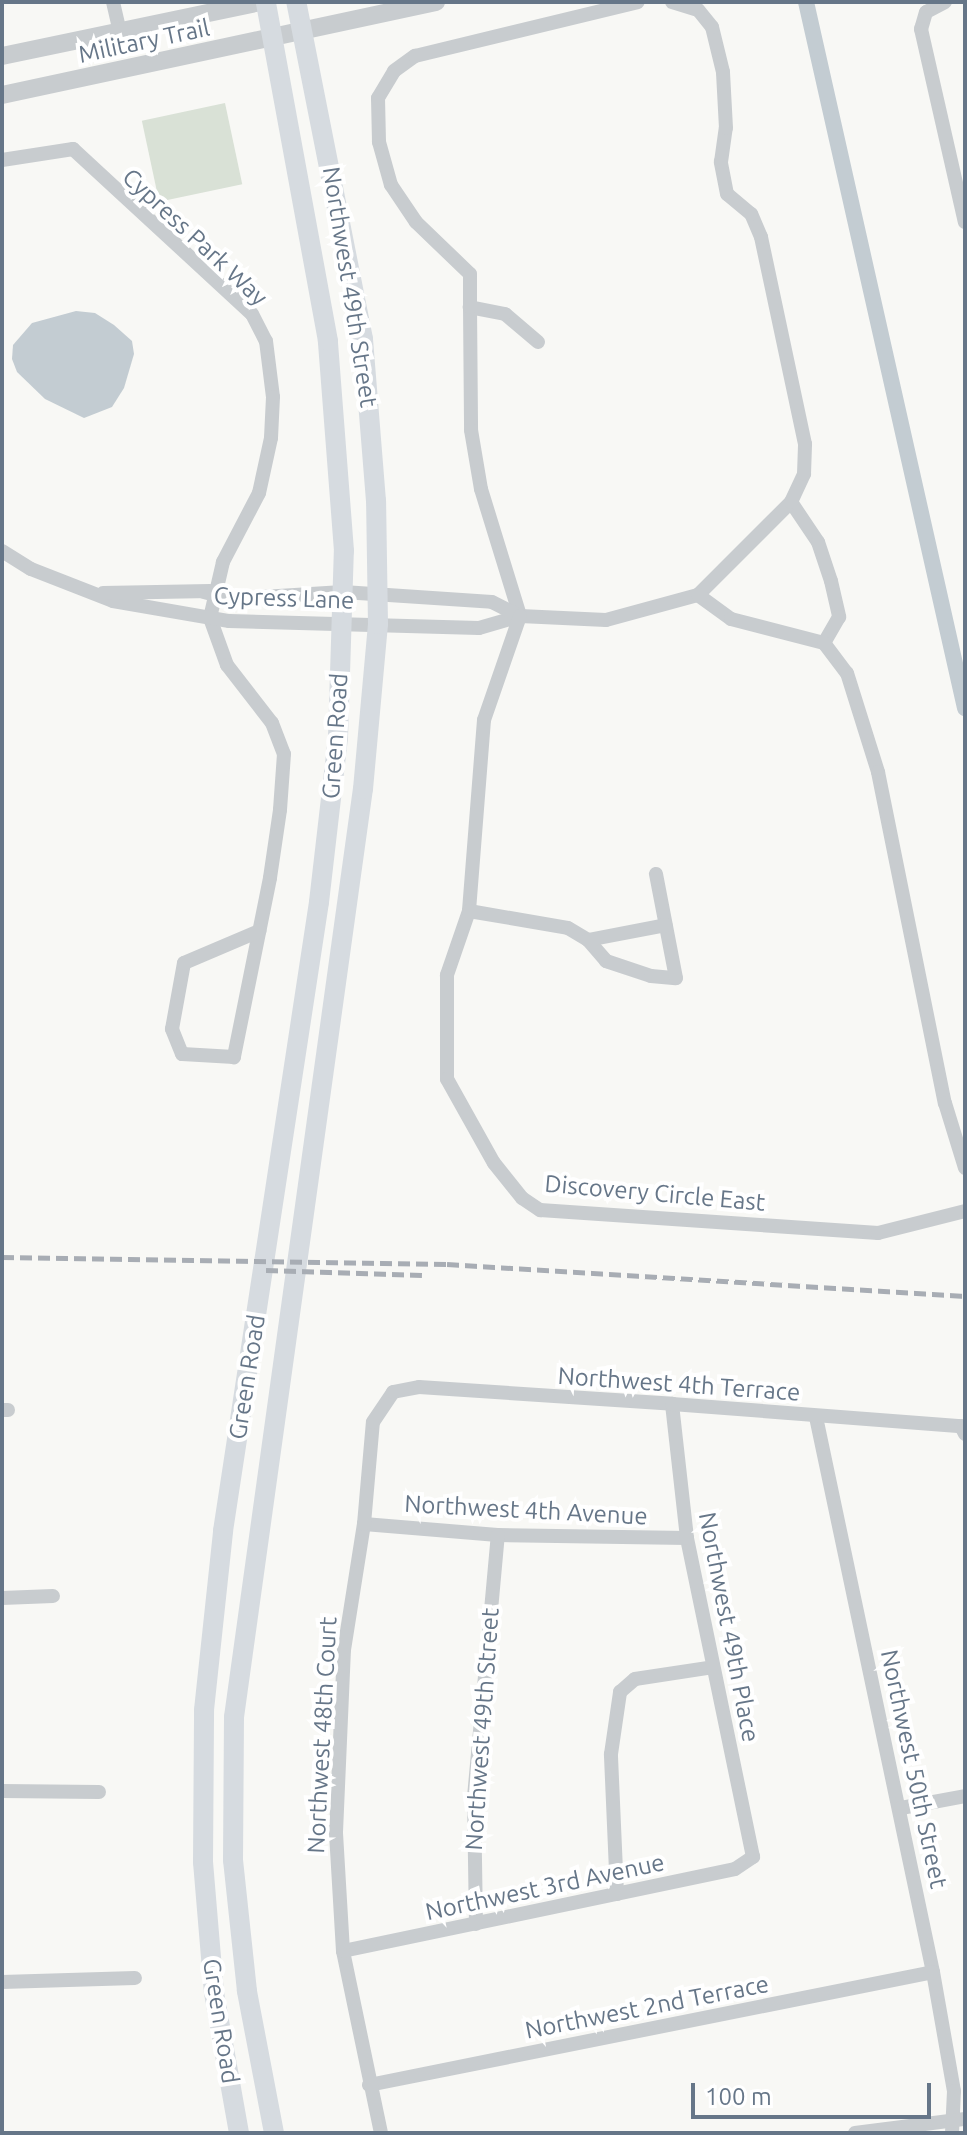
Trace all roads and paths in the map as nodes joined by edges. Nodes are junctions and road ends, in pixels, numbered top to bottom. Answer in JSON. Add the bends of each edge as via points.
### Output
{"nodes":[{"id":1,"x":113,"y":2,"type":"edge"},
{"id":2,"x":264,"y":2,"type":"edge"},
{"id":3,"x":296,"y":2,"type":"edge"},
{"id":4,"x":436,"y":2,"type":"edge"},
{"id":5,"x":638,"y":2,"type":"edge"},
{"id":6,"x":672,"y":2,"type":"edge"},
{"id":7,"x":945,"y":2,"type":"edge"},
{"id":8,"x":302,"y":31,"type":"junction"},
{"id":9,"x":120,"y":32,"type":"junction"},
{"id":10,"x":271,"y":38,"type":"junction"},
{"id":11,"x":2,"y":56,"type":"edge"},
{"id":12,"x":2,"y":95,"type":"edge"},
{"id":13,"x":2,"y":160,"type":"edge"},
{"id":14,"x":965,"y":222,"type":"edge"},
{"id":15,"x":470,"y":307,"type":"junction"},
{"id":16,"x":538,"y":342,"type":"dead end"},
{"id":17,"x":791,"y":502,"type":"junction"},
{"id":18,"x":2,"y":551,"type":"edge"},
{"id":19,"x":343,"y":592,"type":"junction"},
{"id":20,"x":212,"y":593,"type":"junction"},
{"id":21,"x":94,"y":594,"type":"junction"},
{"id":22,"x":698,"y":595,"type":"junction"},
{"id":23,"x":377,"y":597,"type":"junction"},
{"id":24,"x":520,"y":616,"type":"junction"},
{"id":25,"x":210,"y":618,"type":"junction"},
{"id":26,"x":342,"y":622,"type":"junction"},
{"id":27,"x":378,"y":624,"type":"junction"},
{"id":28,"x":824,"y":643,"type":"junction"},
{"id":29,"x":656,"y":874,"type":"dead end"},
{"id":30,"x":469,"y":911,"type":"junction"},
{"id":31,"x":666,"y":925,"type":"junction"},
{"id":32,"x":259,"y":931,"type":"junction"},
{"id":33,"x":588,"y":940,"type":"junction"},
{"id":34,"x":965,"y":1168,"type":"edge"},
{"id":35,"x":965,"y":1211,"type":"edge"},
{"id":36,"x":393,"y":1392,"type":"joint"},
{"id":37,"x":672,"y":1404,"type":"junction"},
{"id":38,"x":816,"y":1417,"type":"junction"},
{"id":39,"x":963,"y":1430,"type":"edge"},
{"id":40,"x":364,"y":1524,"type":"junction"},
{"id":41,"x":498,"y":1535,"type":"junction"},
{"id":42,"x":687,"y":1538,"type":"junction"},
{"id":43,"x":53,"y":1596,"type":"dead end"},
{"id":44,"x":2,"y":1598,"type":"edge"},
{"id":45,"x":713,"y":1667,"type":"junction"},
{"id":46,"x":2,"y":1791,"type":"edge"},
{"id":47,"x":99,"y":1792,"type":"dead end"},
{"id":48,"x":965,"y":1796,"type":"edge"},
{"id":49,"x":901,"y":1808,"type":"junction"},
{"id":50,"x":753,"y":1857,"type":"joint"},
{"id":51,"x":617,"y":1894,"type":"junction"},
{"id":52,"x":476,"y":1924,"type":"junction"},
{"id":53,"x":343,"y":1951,"type":"junction"},
{"id":54,"x":933,"y":1972,"type":"junction"},
{"id":55,"x":135,"y":1978,"type":"dead end"},
{"id":56,"x":2,"y":1982,"type":"edge"},
{"id":57,"x":369,"y":2085,"type":"junction"},
{"id":58,"x":956,"y":2124,"type":"edge"},
{"id":59,"x":239,"y":2133,"type":"edge"},
{"id":60,"x":274,"y":2133,"type":"edge"},
{"id":61,"x":381,"y":2133,"type":"edge"},
{"id":62,"x":855,"y":2133,"type":"edge"}],
"edges":[{"from":1,"to":9,"type":"street"},
{"from":2,"to":9,"type":"street","name":"Military Trail"},
{"from":2,"to":10,"type":"main road","name":"Northwest 49th Street"},
{"from":3,"to":8,"type":"main road","name":"Northwest 49th Street"},
{"from":4,"to":8,"type":"street","name":"Military Trail"},
{"from":5,"to":15,"type":"street","via":[[415,56],[394,71],[378,98],[379,142],[391,185],[416,222],[470,274]]},
{"from":6,"to":17,"type":"street","via":[[698,10],[712,27],[723,72],[726,128],[721,162],[727,194],[751,214],[761,237],[805,444],[804,474]]},
{"from":7,"to":14,"type":"street","via":[[926,12],[921,29]]},
{"from":8,"to":10,"type":"street","name":"Military Trail"},
{"from":8,"to":23,"type":"main road","name":"Northwest 49th Street","via":[[363,339]]},
{"from":9,"to":11,"type":"street","name":"Military Trail"},
{"from":10,"to":12,"type":"street","name":"Military Trail"},
{"from":10,"to":19,"type":"main road","name":"Northwest 49th Street","via":[[328,341],[342,497]]},
{"from":13,"to":20,"type":"street","name":"Cypress Park Way","via":[[73,149],[252,314],[266,341],[273,397],[271,438],[259,493]]},
{"from":15,"to":16,"type":"street","via":[[505,314]]},
{"from":15,"to":24,"type":"street","via":[[471,430],[481,489]]},
{"from":17,"to":22,"type":"street"},
{"from":17,"to":28,"type":"street","via":[[818,542],[831,581],[839,617]]},
{"from":18,"to":21,"type":"street","name":"Cypress Lane","via":[[31,569]]},
{"from":19,"to":20,"type":"street","name":"Cypress Lane"},
{"from":19,"to":23,"type":"street","name":"Cypress Lane"},
{"from":19,"to":26,"type":"main road","name":"Northwest 49th Street"},
{"from":20,"to":21,"type":"street","name":"Cypress Lane"},
{"from":20,"to":25,"type":"street","name":"Cypress Park Way"},
{"from":21,"to":25,"type":"street","name":"Cypress Lane"},
{"from":22,"to":24,"type":"street","via":[[606,620]]},
{"from":22,"to":28,"type":"street","via":[[731,619]]},
{"from":23,"to":24,"type":"street","name":"Cypress Lane","via":[[492,602]]},
{"from":23,"to":27,"type":"main road","name":"Northwest 49th Street"},
{"from":24,"to":27,"type":"street","name":"Cypress Lane","via":[[479,628]]},
{"from":24,"to":30,"type":"street","name":"Discovery Circle East","via":[[484,720]]},
{"from":25,"to":26,"type":"street","name":"Cypress Lane"},
{"from":25,"to":32,"type":"street","via":[[227,665],[272,723],[284,754]]},
{"from":26,"to":27,"type":"street","name":"Cypress Lane"},
{"from":26,"to":59,"type":"main road","name":"Green Road","via":[[338,737],[319,902],[223,1531],[204,1710],[205,1891],[214,1993]]},
{"from":27,"to":60,"type":"main road","name":"Green Road","via":[[361,805],[234,1717],[233,1860],[247,1991]]},
{"from":28,"to":34,"type":"street","via":[[847,673],[878,772],[945,1103]]},
{"from":29,"to":31,"type":"street"},
{"from":30,"to":33,"type":"street","via":[[568,928]]},
{"from":30,"to":35,"type":"street","name":"Discovery Circle East","via":[[447,975],[447,1079],[494,1163],[522,1198],[540,1210],[878,1233]]},
{"from":31,"to":33,"type":"street"},
{"from":31,"to":33,"type":"street","via":[[676,978],[606,961]]},
{"from":32,"to":32,"type":"street","via":[[184,963],[172,1029],[182,1054],[234,1057]]},
{"from":36,"to":37,"type":"street","name":"Northwest 4th Terrace","via":[[419,1387]]},
{"from":36,"to":40,"type":"street","name":"Northwest 48th Court","via":[[373,1422]]},
{"from":37,"to":38,"type":"street","name":"Northwest 4th Terrace"},
{"from":37,"to":42,"type":"street","name":"Northwest 49th Place"},
{"from":38,"to":39,"type":"street","name":"Northwest 4th Terrace"},
{"from":38,"to":49,"type":"street","name":"Northwest 50th Street"},
{"from":40,"to":41,"type":"street","name":"Northwest 4th Avenue"},
{"from":40,"to":53,"type":"street","name":"Northwest 48th Court","via":[[344,1650],[336,1832]]},
{"from":41,"to":42,"type":"street","name":"Northwest 4th Avenue"},
{"from":41,"to":52,"type":"street","name":"Northwest 49th Street","via":[[474,1797]]},
{"from":42,"to":45,"type":"street","name":"Northwest 49th Place"},
{"from":43,"to":44,"type":"street"},
{"from":45,"to":50,"type":"street","name":"Northwest 49th Place"},
{"from":45,"to":51,"type":"street","via":[[635,1679],[620,1692],[611,1754]]},
{"from":46,"to":47,"type":"street"},
{"from":48,"to":49,"type":"street"},
{"from":49,"to":54,"type":"street","name":"Northwest 50th Street"},
{"from":50,"to":51,"type":"street","name":"Northwest 3rd Avenue","via":[[735,1869]]},
{"from":51,"to":52,"type":"street","name":"Northwest 3rd Avenue"},
{"from":52,"to":53,"type":"street","name":"Northwest 3rd Avenue"},
{"from":53,"to":57,"type":"street","name":"Northwest 48th Court"},
{"from":54,"to":57,"type":"street","name":"Northwest 2nd Terrace"},
{"from":54,"to":58,"type":"street","name":"Northwest 50th Street"},
{"from":55,"to":56,"type":"street"},
{"from":57,"to":61,"type":"street","name":"Northwest 48th Court"},
{"from":58,"to":62,"type":"street"}]}
